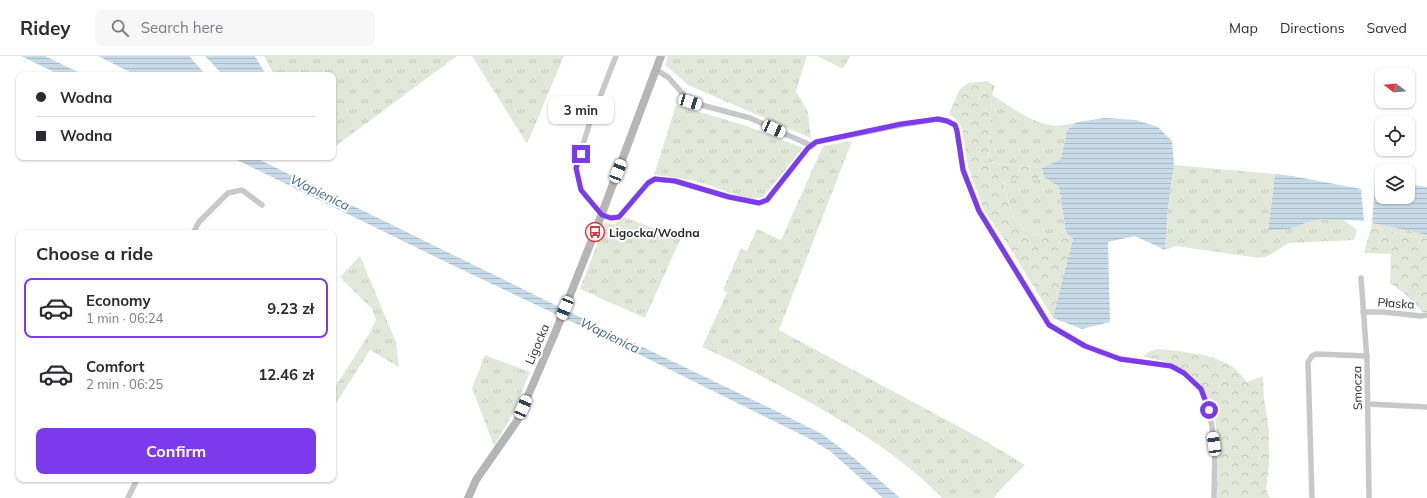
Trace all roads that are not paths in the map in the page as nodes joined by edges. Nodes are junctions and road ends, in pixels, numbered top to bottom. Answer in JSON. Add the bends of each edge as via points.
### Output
{"nodes":[{"id":1,"x":616,"y":56,"type":"edge"},
{"id":2,"x":661,"y":56,"type":"edge"},
{"id":3,"x":656,"y":70,"type":"junction"},
{"id":4,"x":810,"y":145,"type":"junction"},
{"id":5,"x":262,"y":205,"type":"dead end"},
{"id":6,"x":602,"y":215,"type":"junction"},
{"id":7,"x":195,"y":230,"type":"edge"},
{"id":8,"x":1361,"y":278,"type":"dead end"},
{"id":9,"x":1363,"y":312,"type":"junction"},
{"id":10,"x":1427,"y":315,"type":"edge"},
{"id":11,"x":1367,"y":356,"type":"junction"},
{"id":12,"x":1368,"y":404,"type":"junction"},
{"id":13,"x":1427,"y":406,"type":"edge"},
{"id":14,"x":136,"y":482,"type":"edge"},
{"id":15,"x":128,"y":498,"type":"edge"},
{"id":16,"x":468,"y":498,"type":"edge"},
{"id":17,"x":1214,"y":498,"type":"edge"},
{"id":18,"x":1312,"y":498,"type":"edge"},
{"id":19,"x":1369,"y":498,"type":"edge"}],
"edges":[{"from":1,"to":6,"type":"street","via":[[576,168],[581,190]]},
{"from":2,"to":3,"type":"street","name":"Ligocka"},
{"from":3,"to":4,"type":"street","via":[[668,77],[690,102],[750,118]]},
{"from":3,"to":6,"type":"street","name":"Ligocka"},
{"from":4,"to":6,"type":"street","via":[[767,200],[759,203],[675,181],[655,179],[648,183],[619,217]]},
{"from":4,"to":17,"type":"street","via":[[901,124],[938,119],[955,125],[963,170],[979,211],[1049,325],[1085,346],[1120,359],[1171,366],[1184,373],[1201,389],[1209,410],[1214,444]]},
{"from":5,"to":7,"type":"street","via":[[242,190],[228,193],[199,222]]},
{"from":6,"to":16,"type":"street","name":"Ligocka","via":[[517,421],[476,480]]},
{"from":8,"to":9,"type":"street","name":"Smocza"},
{"from":9,"to":10,"type":"street","name":"Płaska"},
{"from":9,"to":11,"type":"street","name":"Smocza"},
{"from":11,"to":12,"type":"street","name":"Smocza"},
{"from":11,"to":18,"type":"street","via":[[1316,354],[1308,362]]},
{"from":12,"to":13,"type":"street"},
{"from":12,"to":19,"type":"street","name":"Smocza"},
{"from":14,"to":15,"type":"street"}]}
